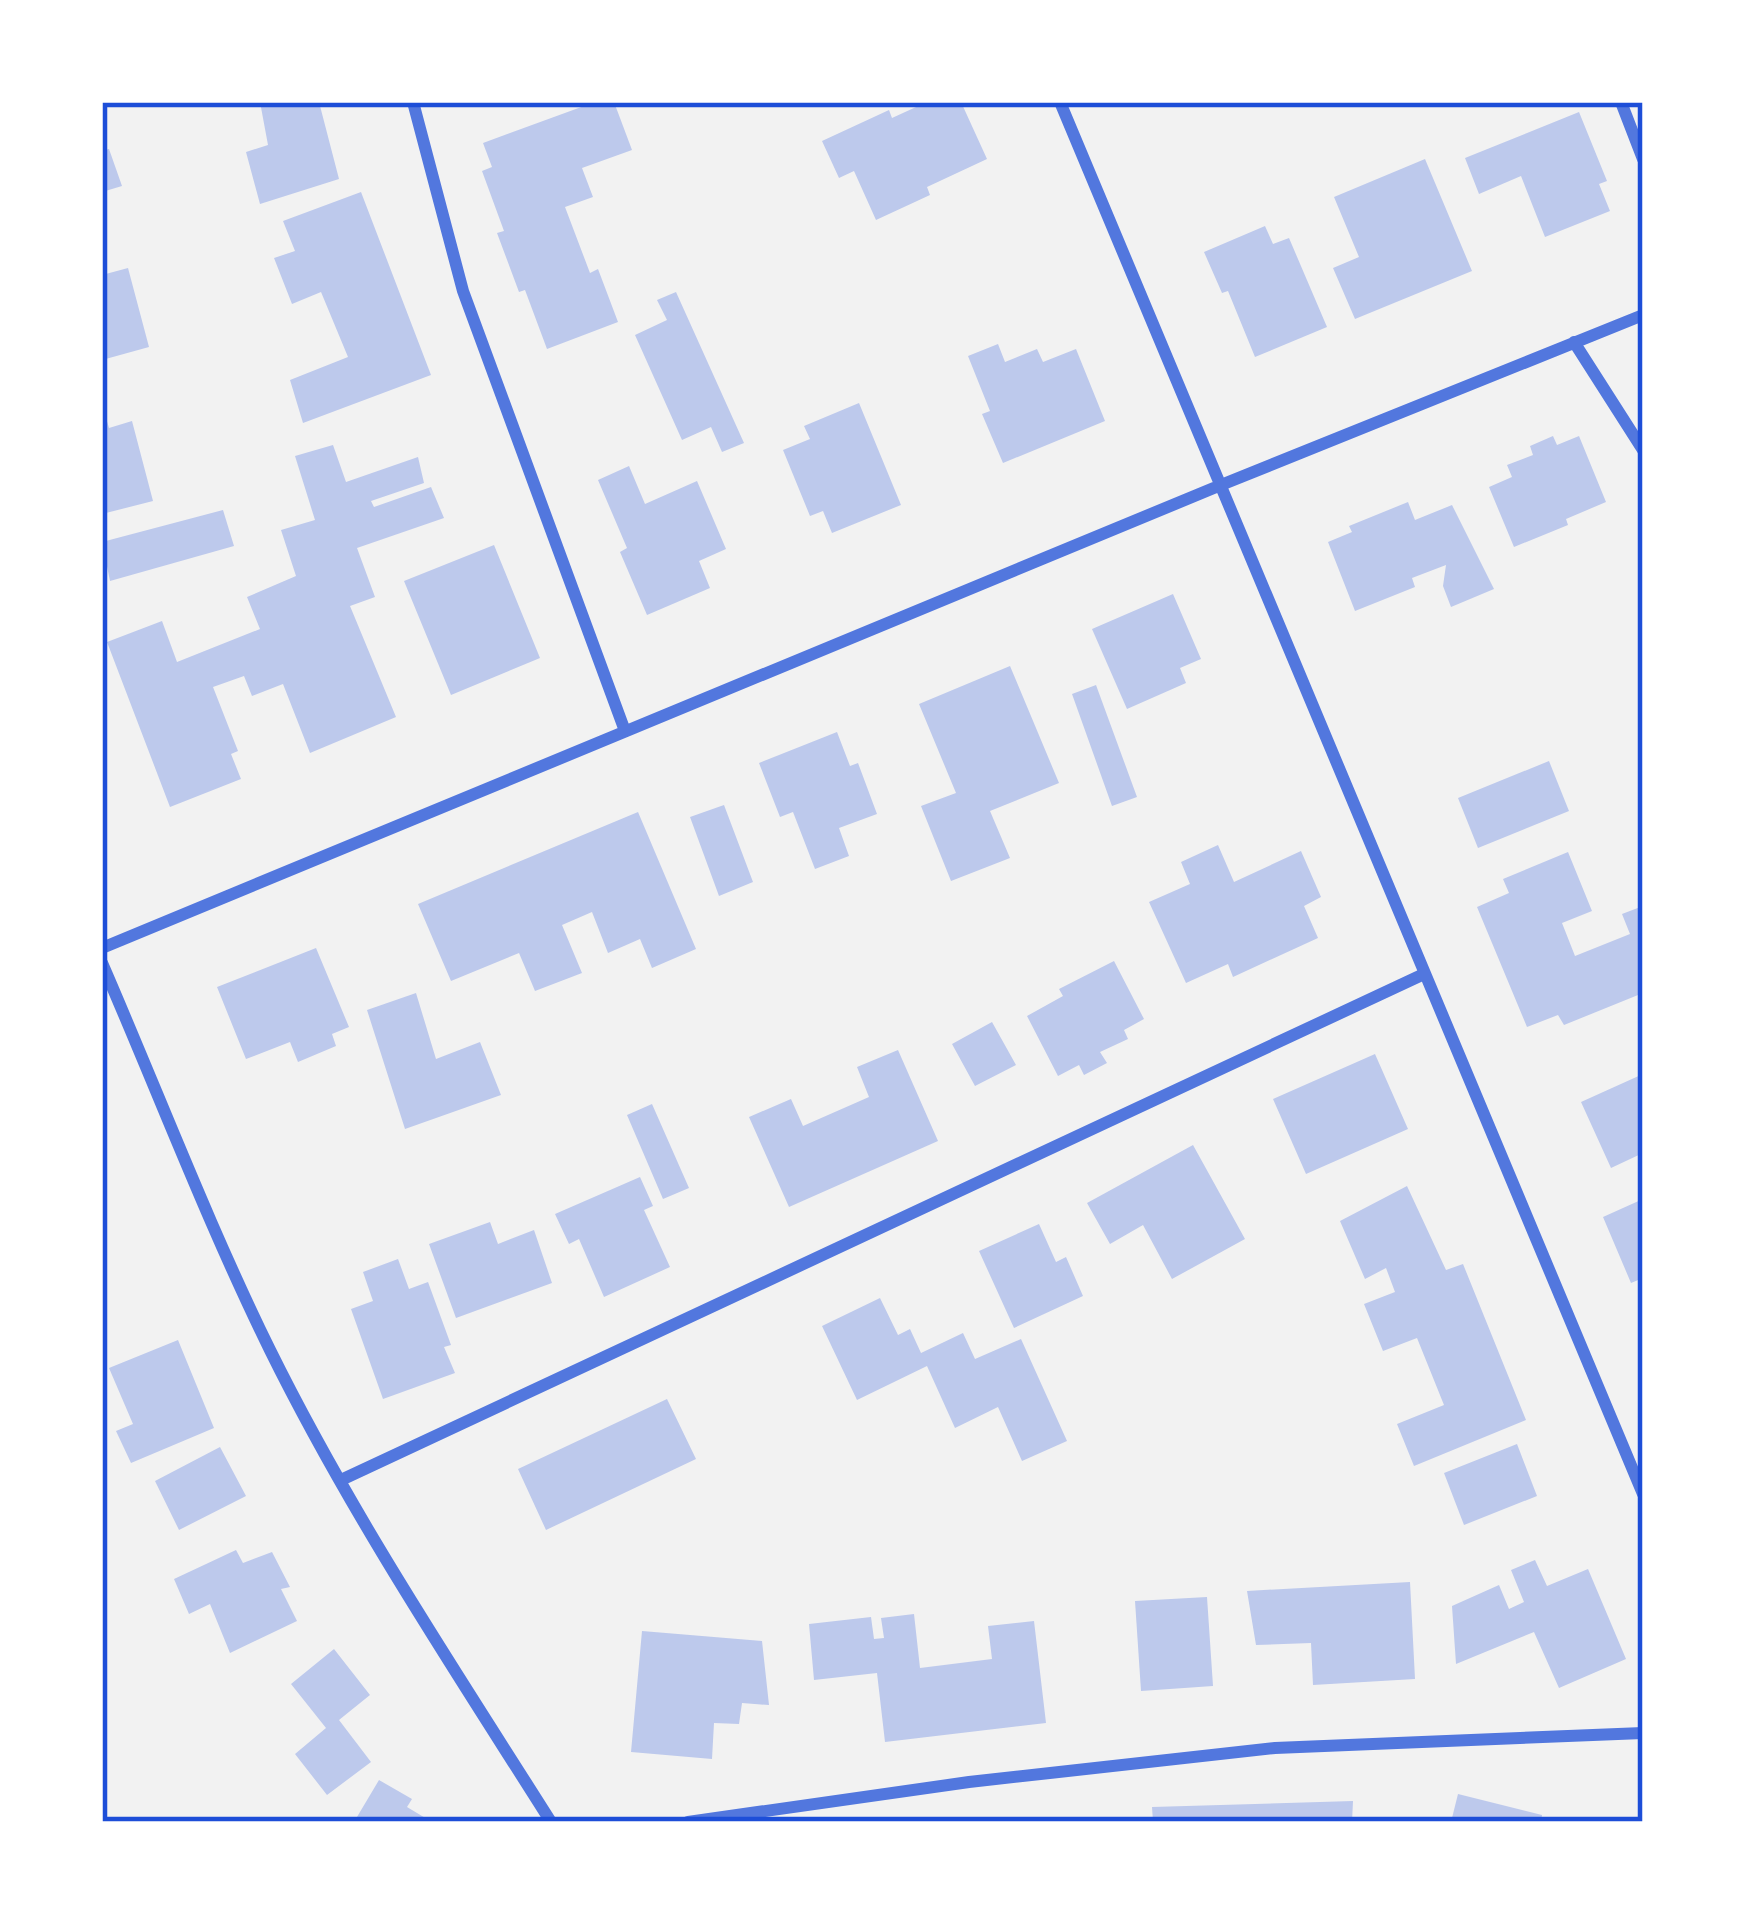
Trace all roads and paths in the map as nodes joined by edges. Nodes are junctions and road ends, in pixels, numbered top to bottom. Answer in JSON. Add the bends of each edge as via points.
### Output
{"nodes":[{"id":1,"x":413,"y":102,"type":"edge"},
{"id":2,"x":1060,"y":102,"type":"edge"},
{"id":3,"x":1622,"y":102,"type":"edge"},
{"id":4,"x":1643,"y":159,"type":"edge"},
{"id":5,"x":1643,"y":315,"type":"edge"},
{"id":6,"x":1574,"y":342,"type":"junction"},
{"id":7,"x":1643,"y":450,"type":"edge"},
{"id":8,"x":1220,"y":485,"type":"junction"},
{"id":9,"x":625,"y":730,"type":"junction"},
{"id":10,"x":102,"y":948,"type":"edge"},
{"id":11,"x":102,"y":963,"type":"edge"},
{"id":12,"x":1424,"y":974,"type":"junction"},
{"id":13,"x":340,"y":1480,"type":"junction"},
{"id":14,"x":1643,"y":1494,"type":"edge"},
{"id":15,"x":1643,"y":1733,"type":"edge"},
{"id":16,"x":551,"y":1822,"type":"edge"},
{"id":17,"x":688,"y":1822,"type":"edge"}],
"edges":[{"from":1,"to":9,"type":"street","via":[[463,291]]},
{"from":2,"to":8,"type":"street"},
{"from":3,"to":4,"type":"street"},
{"from":5,"to":6,"type":"street"},
{"from":6,"to":7,"type":"street"},
{"from":6,"to":8,"type":"street"},
{"from":8,"to":9,"type":"street"},
{"from":8,"to":12,"type":"street"},
{"from":9,"to":10,"type":"street"},
{"from":11,"to":13,"type":"street","via":[[212,1224]]},
{"from":12,"to":13,"type":"street"},
{"from":12,"to":14,"type":"street"},
{"from":13,"to":16,"type":"street"},
{"from":15,"to":17,"type":"street","via":[[1275,1748]]}]}
